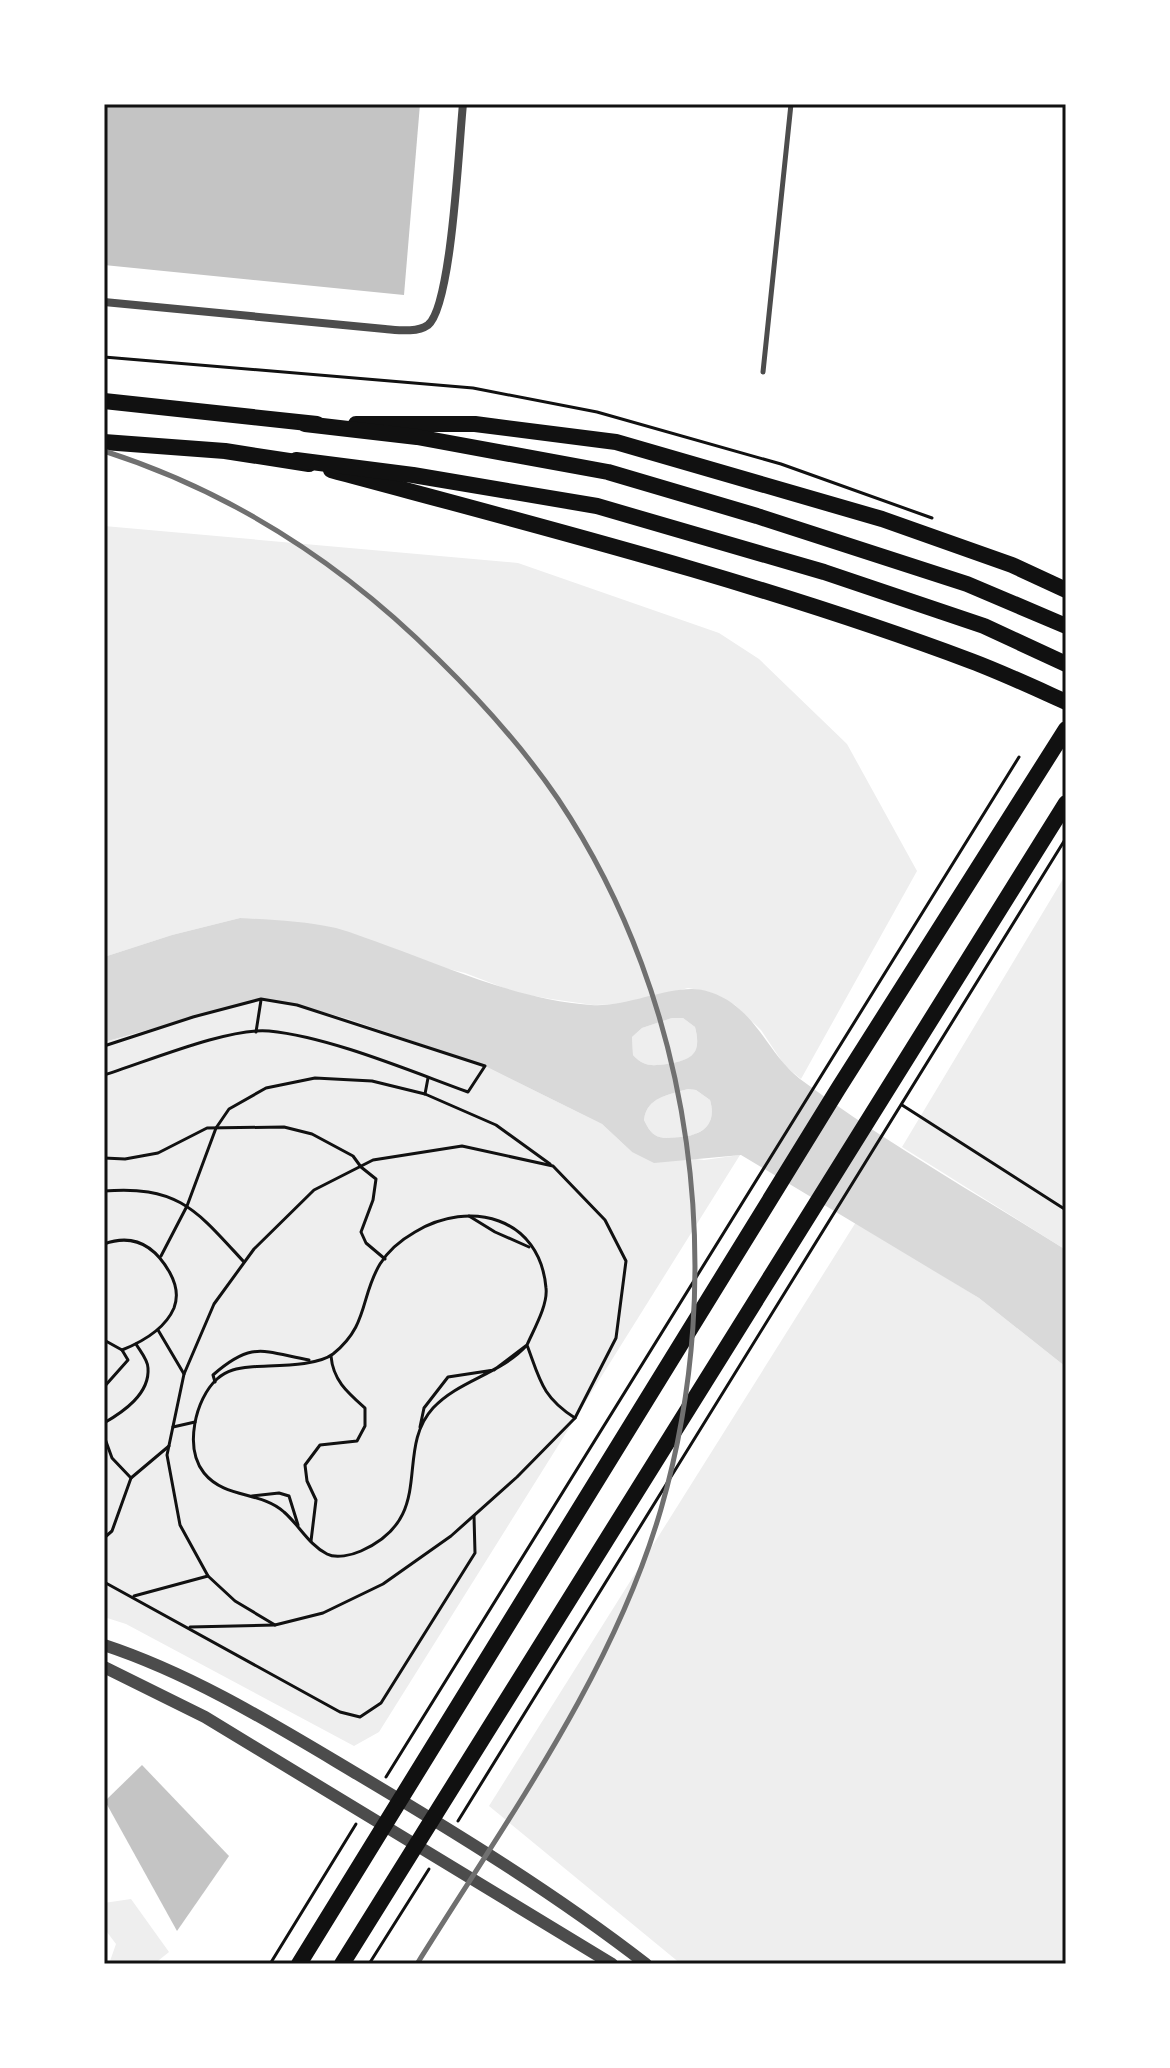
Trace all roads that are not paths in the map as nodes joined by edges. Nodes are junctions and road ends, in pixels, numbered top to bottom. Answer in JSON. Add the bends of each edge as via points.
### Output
{"nodes":[{"id":1,"x":463,"y":104,"type":"edge"},
{"id":2,"x":791,"y":104,"type":"edge"},
{"id":3,"x":104,"y":302,"type":"edge"},
{"id":4,"x":763,"y":372,"type":"dead end"},
{"id":5,"x":104,"y":401,"type":"edge"},
{"id":6,"x":305,"y":424,"type":"junction"},
{"id":7,"x":104,"y":442,"type":"edge"},
{"id":8,"x":296,"y":460,"type":"junction"},
{"id":9,"x":1066,"y":590,"type":"edge"},
{"id":10,"x":1066,"y":626,"type":"edge"},
{"id":11,"x":1066,"y":664,"type":"edge"},
{"id":12,"x":1066,"y":702,"type":"edge"},
{"id":13,"x":1066,"y":729,"type":"edge"},
{"id":14,"x":1066,"y":803,"type":"edge"},
{"id":15,"x":104,"y":1645,"type":"edge"},
{"id":16,"x":104,"y":1667,"type":"edge"},
{"id":17,"x":400,"y":1800,"type":"junction"},
{"id":18,"x":432,"y":1820,"type":"junction"},
{"id":19,"x":384,"y":1826,"type":"junction"},
{"id":20,"x":416,"y":1846,"type":"junction"},
{"id":21,"x":299,"y":1964,"type":"edge"},
{"id":22,"x":342,"y":1964,"type":"edge"},
{"id":23,"x":612,"y":1964,"type":"edge"},
{"id":24,"x":646,"y":1964,"type":"edge"}],
"edges":[{"from":1,"to":3,"type":"street","via":[[447,268],[437,311],[427,325],[385,329]]},
{"from":2,"to":4,"type":"lane"},
{"from":5,"to":6,"type":"main road"},
{"from":6,"to":9,"type":"main road","via":[[475,424],[616,442],[882,519]]},
{"from":6,"to":10,"type":"main road","via":[[417,437],[608,472],[967,584]]},
{"from":7,"to":8,"type":"main road"},
{"from":8,"to":11,"type":"main road","via":[[597,506],[984,626]]},
{"from":8,"to":12,"type":"main road","via":[[835,613],[974,662]]},
{"from":13,"to":17,"type":"main road"},
{"from":14,"to":18,"type":"main road"},
{"from":15,"to":17,"type":"street","via":[[247,1709]]},
{"from":16,"to":19,"type":"street","via":[[205,1717]]},
{"from":17,"to":18,"type":"street"},
{"from":17,"to":19,"type":"main road"},
{"from":18,"to":20,"type":"main road"},
{"from":18,"to":24,"type":"street","via":[[582,1914]]},
{"from":19,"to":20,"type":"street"},
{"from":19,"to":21,"type":"main road"},
{"from":20,"to":22,"type":"main road"},
{"from":20,"to":23,"type":"street"}]}
